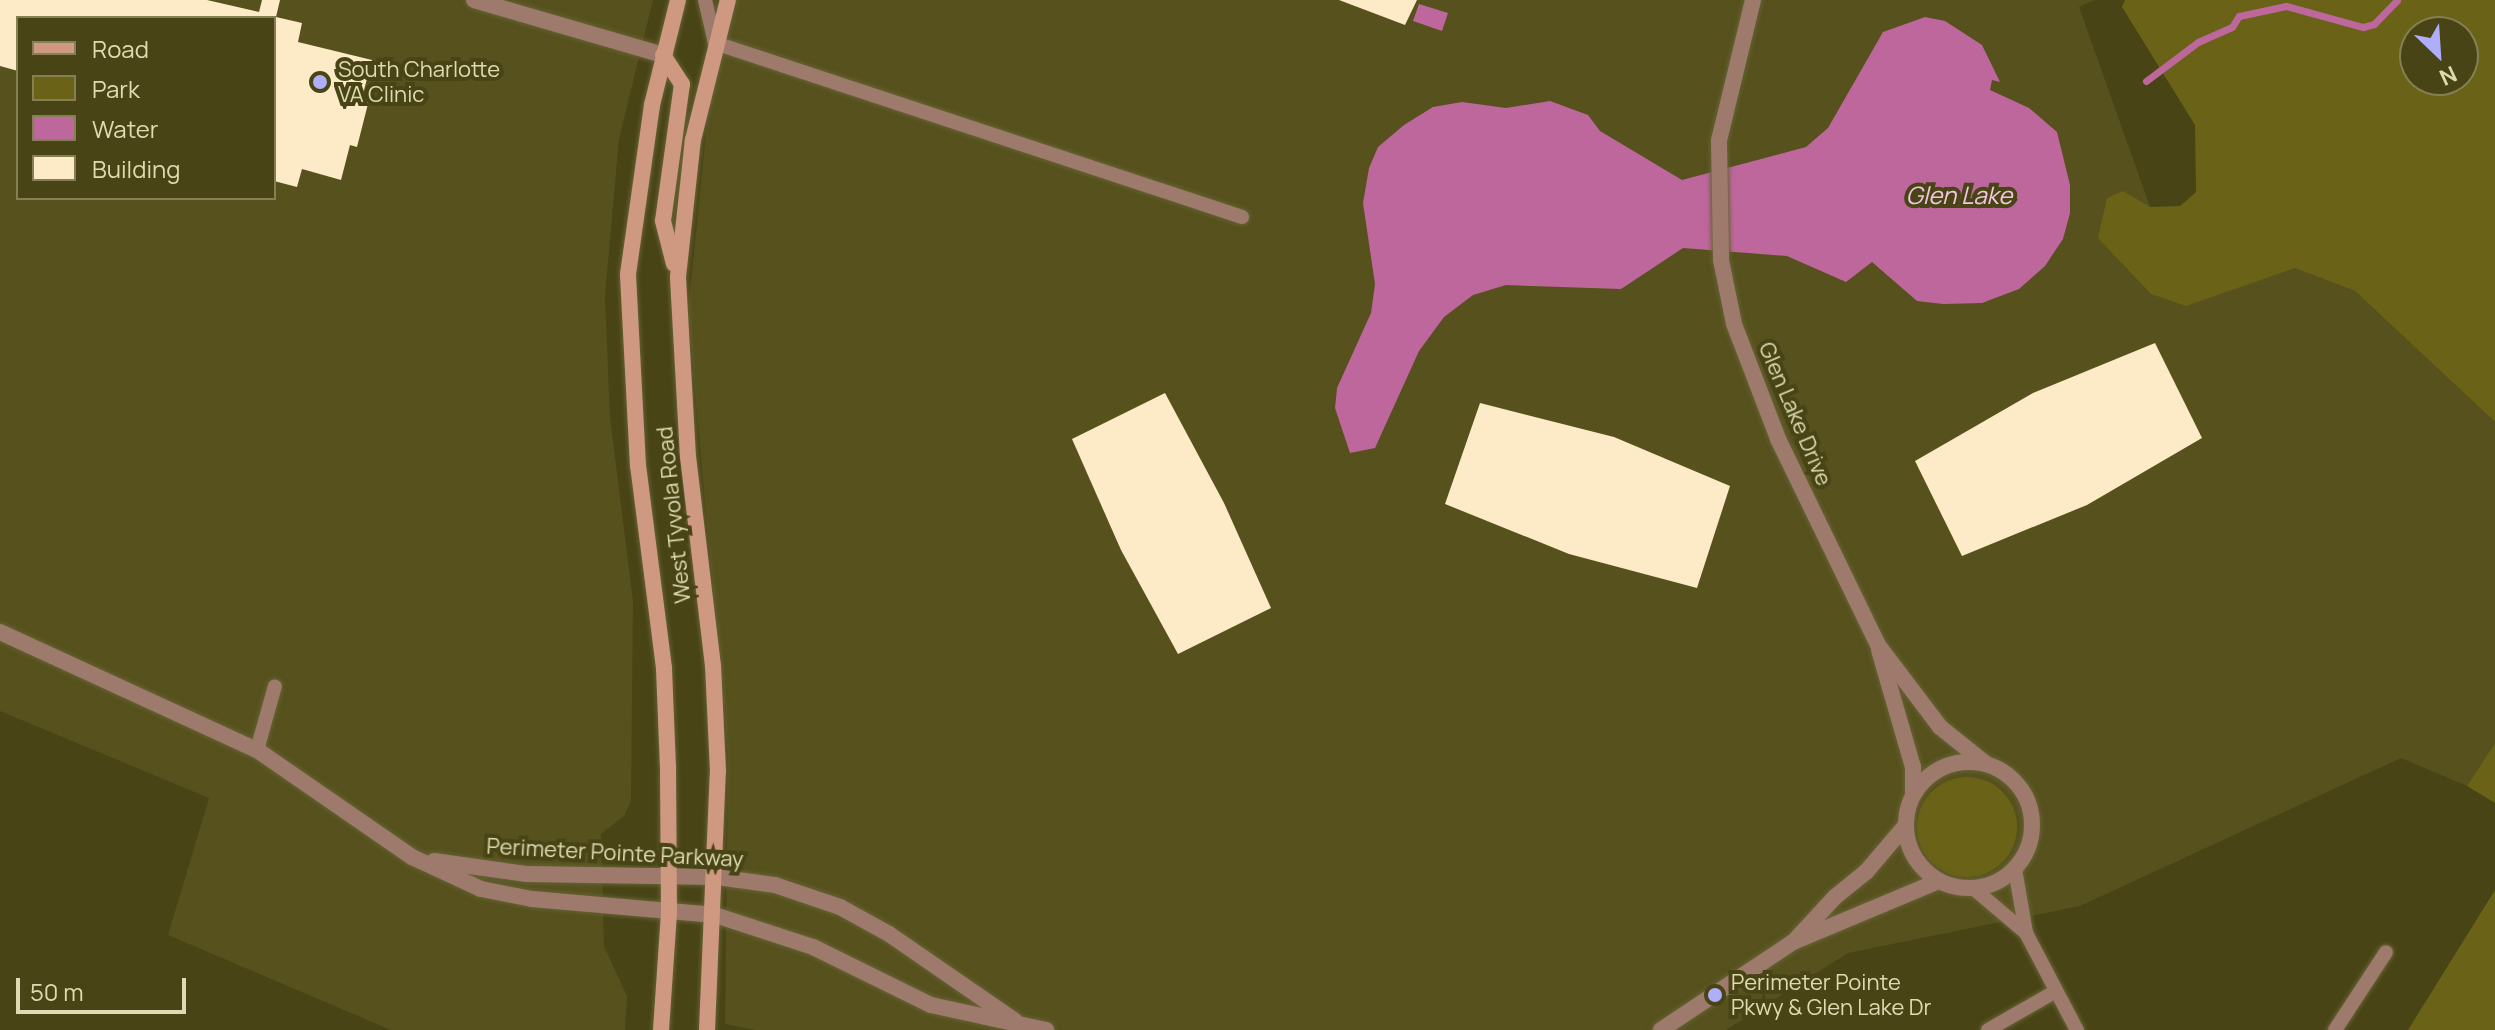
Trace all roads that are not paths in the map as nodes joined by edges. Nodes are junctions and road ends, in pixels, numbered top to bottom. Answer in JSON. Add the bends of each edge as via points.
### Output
{"nodes":[{"id":1,"x":474,"y":0,"type":"edge"},
{"id":2,"x":678,"y":0,"type":"edge"},
{"id":3,"x":705,"y":0,"type":"edge"},
{"id":4,"x":728,"y":0,"type":"edge"},
{"id":5,"x":1753,"y":0,"type":"edge"},
{"id":6,"x":715,"y":43,"type":"junction"},
{"id":7,"x":663,"y":55,"type":"junction"},
{"id":8,"x":1242,"y":217,"type":"dead end"},
{"id":9,"x":678,"y":277,"type":"junction"},
{"id":10,"x":0,"y":632,"type":"edge"},
{"id":11,"x":1878,"y":645,"type":"junction"},
{"id":12,"x":275,"y":686,"type":"dead end"},
{"id":13,"x":257,"y":750,"type":"junction"},
{"id":14,"x":1985,"y":763,"type":"junction"},
{"id":15,"x":1913,"y":795,"type":"junction"},
{"id":16,"x":1906,"y":825,"type":"junction"},
{"id":17,"x":412,"y":857,"type":"junction"},
{"id":18,"x":2015,"y":869,"type":"junction"},
{"id":19,"x":670,"y":876,"type":"junction"},
{"id":20,"x":717,"y":877,"type":"junction"},
{"id":21,"x":1939,"y":881,"type":"junction"},
{"id":22,"x":1973,"y":888,"type":"junction"},
{"id":23,"x":669,"y":913,"type":"junction"},
{"id":24,"x":715,"y":915,"type":"junction"},
{"id":25,"x":2026,"y":933,"type":"junction"},
{"id":26,"x":1793,"y":942,"type":"junction"},
{"id":27,"x":2386,"y":952,"type":"dead end"},
{"id":28,"x":2056,"y":991,"type":"junction"},
{"id":29,"x":1017,"y":1022,"type":"junction"},
{"id":30,"x":661,"y":1030,"type":"edge"},
{"id":31,"x":707,"y":1030,"type":"edge"},
{"id":32,"x":1046,"y":1030,"type":"edge"},
{"id":33,"x":1661,"y":1030,"type":"edge"},
{"id":34,"x":1988,"y":1030,"type":"edge"},
{"id":35,"x":2077,"y":1030,"type":"edge"},
{"id":36,"x":2335,"y":1030,"type":"edge"}],
"edges":[{"from":1,"to":7,"type":"street"},
{"from":2,"to":7,"type":"main road","name":"West Tyvola Road"},
{"from":3,"to":6,"type":"lane"},
{"from":4,"to":6,"type":"main road","name":"West Tyvola Road"},
{"from":5,"to":11,"type":"street","name":"Glen Lake Drive","via":[[1719,141],[1718,213],[1730,307],[1760,399]]},
{"from":6,"to":8,"type":"lane"},
{"from":6,"to":9,"type":"main road","name":"West Tyvola Road","via":[[693,140]]},
{"from":7,"to":9,"type":"main road","via":[[682,84],[663,221]]},
{"from":7,"to":19,"type":"main road","name":"West Tyvola Road","via":[[628,288],[638,466],[664,668]]},
{"from":9,"to":20,"type":"main road","name":"West Tyvola Road","via":[[688,457],[713,666]]},
{"from":10,"to":13,"type":"street","name":"Perimeter Pointe Parkway"},
{"from":11,"to":14,"type":"street","name":"Glen Lake Drive","via":[[1934,720]]},
{"from":11,"to":15,"type":"street","name":"Glen Lake Drive","via":[[1913,767]]},
{"from":12,"to":13,"type":"lane"},
{"from":13,"to":17,"type":"street","name":"Perimeter Pointe Parkway"},
{"from":14,"to":15,"type":"street","via":[[1941,767]]},
{"from":14,"to":18,"type":"street","via":[[2013,779],[2031,807],[2033,829]]},
{"from":15,"to":16,"type":"street"},
{"from":16,"to":21,"type":"street","via":[[1912,853]]},
{"from":16,"to":26,"type":"street"},
{"from":17,"to":19,"type":"street","name":"Perimeter Pointe Parkway","via":[[527,874]]},
{"from":17,"to":23,"type":"street","name":"Perimeter Pointe Parkway","via":[[481,889]]},
{"from":18,"to":22,"type":"street","via":[[1997,882]]},
{"from":18,"to":25,"type":"lane"},
{"from":19,"to":20,"type":"street","name":"Perimeter Pointe Parkway"},
{"from":19,"to":23,"type":"main road","name":"West Tyvola Road"},
{"from":20,"to":24,"type":"main road","name":"West Tyvola Road"},
{"from":20,"to":29,"type":"street","name":"Perimeter Pointe Parkway","via":[[775,885],[840,907],[889,934]]},
{"from":21,"to":22,"type":"street"},
{"from":21,"to":26,"type":"street"},
{"from":22,"to":25,"type":"lane"},
{"from":23,"to":24,"type":"street","name":"Perimeter Pointe Parkway"},
{"from":23,"to":30,"type":"main road","name":"West Tyvola Road"},
{"from":24,"to":29,"type":"street","name":"Perimeter Pointe Parkway","via":[[813,947],[931,1005]]},
{"from":24,"to":31,"type":"main road","name":"West Tyvola Road"},
{"from":25,"to":28,"type":"lane"},
{"from":26,"to":33,"type":"street"},
{"from":27,"to":36,"type":"lane"},
{"from":28,"to":34,"type":"lane"},
{"from":28,"to":35,"type":"lane"},
{"from":29,"to":32,"type":"street","name":"Perimeter Pointe Parkway"}]}
